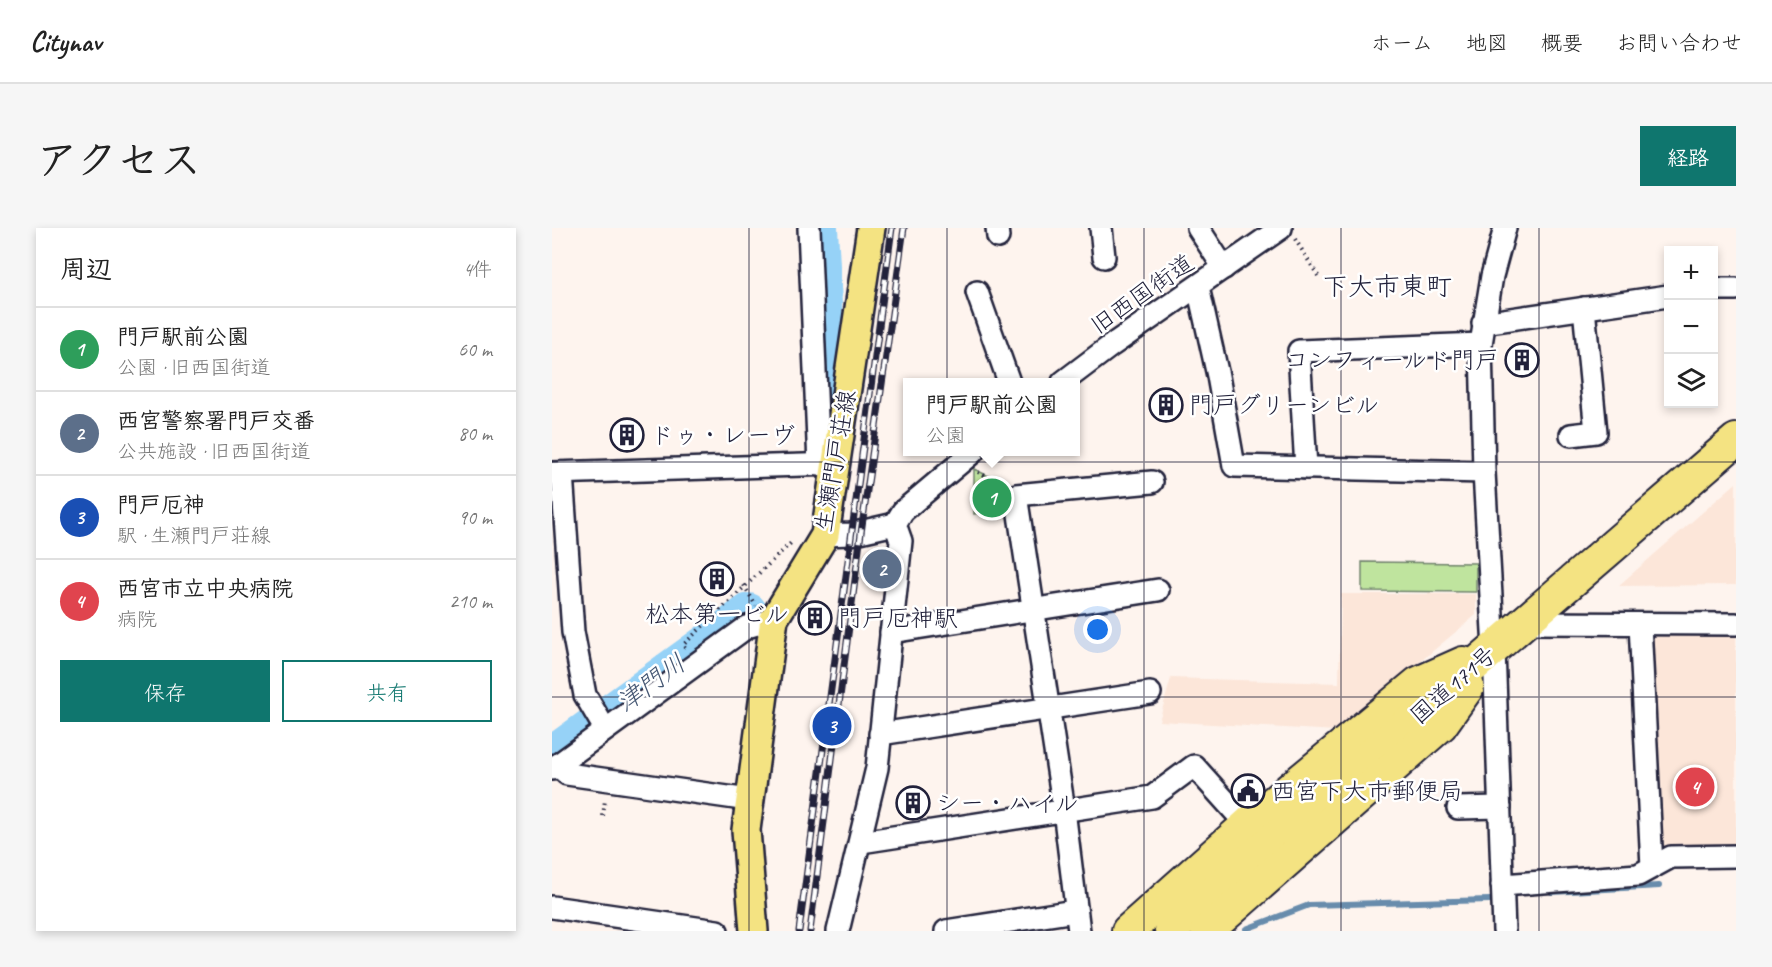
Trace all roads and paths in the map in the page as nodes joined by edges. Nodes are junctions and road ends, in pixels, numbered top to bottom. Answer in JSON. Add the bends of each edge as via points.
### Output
{"nodes":[{"id":1,"x":809,"y":228,"type":"edge"},
{"id":2,"x":871,"y":228,"type":"edge"},
{"id":3,"x":1101,"y":228,"type":"edge"},
{"id":4,"x":1198,"y":228,"type":"edge"},
{"id":5,"x":1505,"y":228,"type":"edge"},
{"id":6,"x":1287,"y":232,"type":"edge"},
{"id":7,"x":1104,"y":257,"type":"dead end"},
{"id":8,"x":1224,"y":268,"type":"junction"},
{"id":9,"x":1320,"y":279,"type":"dead end"},
{"id":10,"x":1198,"y":287,"type":"junction"},
{"id":11,"x":1736,"y":288,"type":"edge"},
{"id":12,"x":1718,"y":289,"type":"edge"},
{"id":13,"x":977,"y":292,"type":"dead end"},
{"id":14,"x":1664,"y":297,"type":"edge"},
{"id":15,"x":1584,"y":308,"type":"junction"},
{"id":16,"x":1482,"y":334,"type":"junction"},
{"id":17,"x":1008,"y":378,"type":"edge"},
{"id":18,"x":1068,"y":378,"type":"edge"},
{"id":19,"x":1571,"y":435,"type":"dead end"},
{"id":20,"x":1736,"y":440,"type":"edge"},
{"id":21,"x":967,"y":456,"type":"edge"},
{"id":22,"x":828,"y":464,"type":"junction"},
{"id":23,"x":1306,"y":468,"type":"junction"},
{"id":24,"x":1484,"y":472,"type":"junction"},
{"id":25,"x":557,"y":473,"type":"edge"},
{"id":26,"x":1152,"y":482,"type":"dead end"},
{"id":27,"x":1016,"y":495,"type":"junction"},
{"id":28,"x":896,"y":524,"type":"junction"},
{"id":29,"x":813,"y":534,"type":"junction"},
{"id":30,"x":1158,"y":590,"type":"dead end"},
{"id":31,"x":1031,"y":608,"type":"junction"},
{"id":32,"x":774,"y":619,"type":"junction"},
{"id":33,"x":1526,"y":623,"type":"junction"},
{"id":34,"x":1640,"y":624,"type":"junction"},
{"id":35,"x":1736,"y":624,"type":"edge"},
{"id":36,"x":891,"y":632,"type":"junction"},
{"id":37,"x":686,"y":648,"type":"dead end"},
{"id":38,"x":1494,"y":649,"type":"junction"},
{"id":39,"x":1150,"y":693,"type":"dead end"},
{"id":40,"x":1047,"y":709,"type":"junction"},
{"id":41,"x":600,"y":721,"type":"junction"},
{"id":42,"x":880,"y":734,"type":"junction"},
{"id":43,"x":555,"y":767,"type":"edge"},
{"id":44,"x":749,"y":800,"type":"junction"},
{"id":45,"x":1458,"y":807,"type":"dead end"},
{"id":46,"x":1500,"y":807,"type":"junction"},
{"id":47,"x":1064,"y":810,"type":"junction"},
{"id":48,"x":1247,"y":825,"type":"junction"},
{"id":49,"x":861,"y":842,"type":"junction"},
{"id":50,"x":1736,"y":856,"type":"edge"},
{"id":51,"x":1653,"y":867,"type":"junction"},
{"id":52,"x":1502,"y":885,"type":"junction"},
{"id":53,"x":552,"y":907,"type":"edge"},
{"id":54,"x":1077,"y":921,"type":"edge"},
{"id":55,"x":717,"y":931,"type":"edge"},
{"id":56,"x":754,"y":931,"type":"edge"},
{"id":57,"x":838,"y":931,"type":"edge"},
{"id":58,"x":946,"y":931,"type":"edge"},
{"id":59,"x":1128,"y":931,"type":"edge"},
{"id":60,"x":1171,"y":931,"type":"edge"},
{"id":61,"x":1207,"y":931,"type":"edge"},
{"id":62,"x":1504,"y":931,"type":"edge"}],
"edges":[{"from":1,"to":22,"type":"street"},
{"from":2,"to":22,"type":"main road","name":"生瀬門戸荘線"},
{"from":3,"to":7,"type":"street"},
{"from":4,"to":8,"type":"street"},
{"from":5,"to":16,"type":"street"},
{"from":6,"to":8,"type":"street","name":"旧西国街道"},
{"from":6,"to":9,"type":"path"},
{"from":8,"to":10,"type":"street","name":"旧西国街道"},
{"from":10,"to":18,"type":"street","name":"旧西国街道"},
{"from":10,"to":23,"type":"street","via":[[1234,466]]},
{"from":11,"to":12,"type":"street"},
{"from":13,"to":17,"type":"street"},
{"from":14,"to":15,"type":"street"},
{"from":15,"to":16,"type":"street"},
{"from":15,"to":19,"type":"street","via":[[1596,432]]},
{"from":16,"to":23,"type":"street","via":[[1299,351]]},
{"from":16,"to":24,"type":"street"},
{"from":20,"to":33,"type":"highway","name":"国道171号"},
{"from":21,"to":27,"type":"path"},
{"from":21,"to":28,"type":"street","via":[[903,511]]},
{"from":22,"to":25,"type":"street"},
{"from":22,"to":29,"type":"main road","name":"生瀬門戸荘線"},
{"from":23,"to":24,"type":"street"},
{"from":24,"to":38,"type":"street"},
{"from":25,"to":41,"type":"street","via":[[573,632],[585,695]]},
{"from":26,"to":27,"type":"street"},
{"from":27,"to":31,"type":"street"},
{"from":28,"to":29,"type":"street","via":[[851,534]]},
{"from":28,"to":36,"type":"street","via":[[901,541]]},
{"from":29,"to":32,"type":"main road","name":"生瀬門戸荘線"},
{"from":29,"to":37,"type":"path","via":[[683,645]]},
{"from":30,"to":31,"type":"street"},
{"from":31,"to":36,"type":"street"},
{"from":31,"to":40,"type":"street"},
{"from":32,"to":41,"type":"street","via":[[747,627]]},
{"from":32,"to":44,"type":"main road","name":"生瀬門戸荘線"},
{"from":33,"to":34,"type":"street"},
{"from":33,"to":38,"type":"highway","name":"国道171号"},
{"from":34,"to":35,"type":"street"},
{"from":34,"to":51,"type":"street"},
{"from":36,"to":42,"type":"street"},
{"from":38,"to":46,"type":"street"},
{"from":38,"to":48,"type":"highway","via":[[1418,683]]},
{"from":38,"to":60,"type":"highway","name":"国道171号"},
{"from":38,"to":61,"type":"highway","via":[[1441,725]]},
{"from":39,"to":40,"type":"street"},
{"from":40,"to":42,"type":"street"},
{"from":40,"to":47,"type":"street"},
{"from":41,"to":43,"type":"street"},
{"from":42,"to":49,"type":"street"},
{"from":43,"to":44,"type":"street","via":[[567,774]]},
{"from":44,"to":56,"type":"main road","name":"生瀬門戸荘線","via":[[746,830]]},
{"from":45,"to":46,"type":"street"},
{"from":46,"to":52,"type":"street"},
{"from":47,"to":48,"type":"street","via":[[1152,797],[1194,766]]},
{"from":47,"to":49,"type":"street"},
{"from":47,"to":54,"type":"street"},
{"from":48,"to":59,"type":"highway"},
{"from":49,"to":57,"type":"street"},
{"from":50,"to":51,"type":"street","via":[[1671,857]]},
{"from":51,"to":52,"type":"street","via":[[1638,875]]},
{"from":52,"to":62,"type":"street"},
{"from":53,"to":55,"type":"street"},
{"from":54,"to":58,"type":"street"}]}
